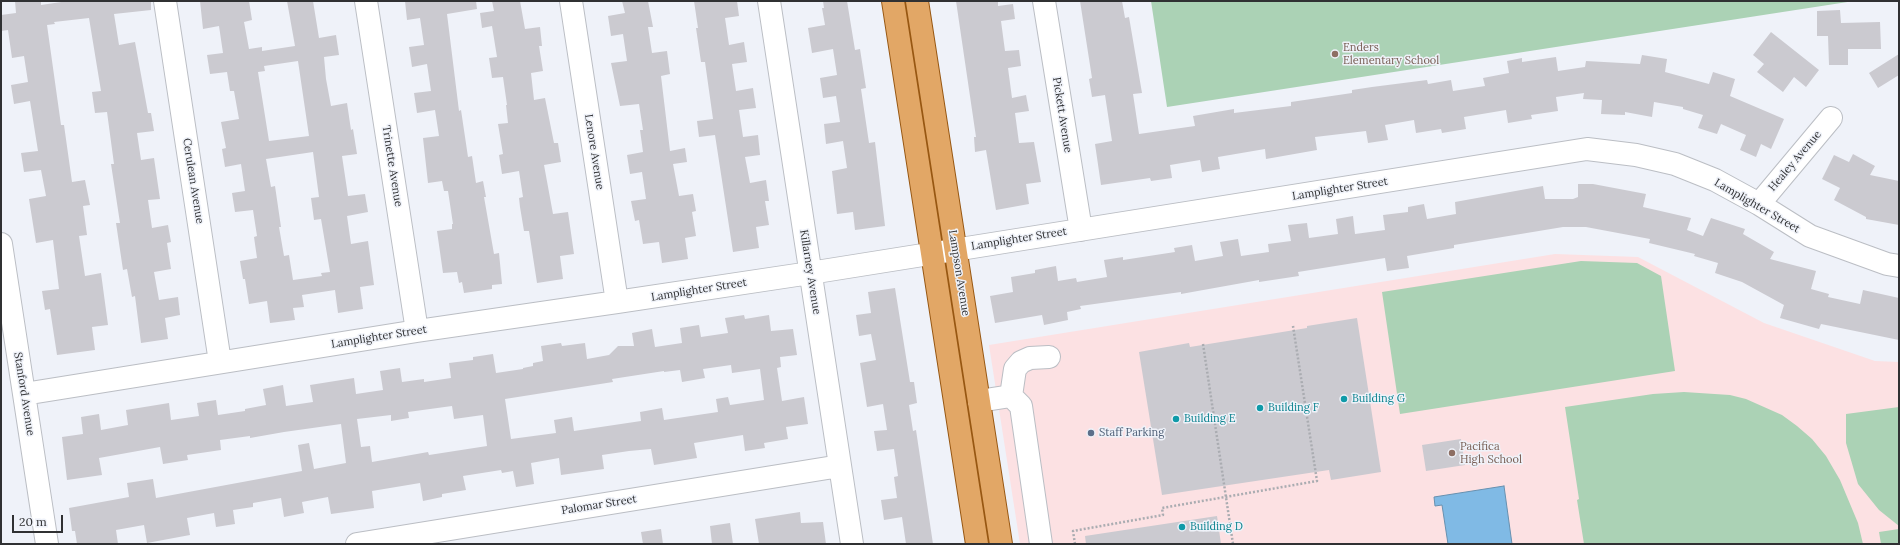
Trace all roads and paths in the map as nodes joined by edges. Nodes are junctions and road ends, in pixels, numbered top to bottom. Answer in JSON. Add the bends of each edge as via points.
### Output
{"nodes":[{"id":1,"x":165,"y":1,"type":"edge"},
{"id":2,"x":366,"y":1,"type":"edge"},
{"id":3,"x":570,"y":1,"type":"edge"},
{"id":4,"x":769,"y":1,"type":"edge"},
{"id":5,"x":892,"y":1,"type":"edge"},
{"id":6,"x":917,"y":1,"type":"edge"},
{"id":7,"x":1044,"y":1,"type":"edge"},
{"id":8,"x":1831,"y":118,"type":"dead end"},
{"id":9,"x":1759,"y":204,"type":"junction"},
{"id":10,"x":1081,"y":230,"type":"junction"},
{"id":11,"x":1,"y":244,"type":"edge"},
{"id":12,"x":955,"y":249,"type":"junction"},
{"id":13,"x":931,"y":253,"type":"junction"},
{"id":14,"x":1899,"y":266,"type":"edge"},
{"id":15,"x":810,"y":273,"type":"junction"},
{"id":16,"x":617,"y":302,"type":"junction"},
{"id":17,"x":1293,"y":326,"type":"dead end"},
{"id":18,"x":417,"y":331,"type":"junction"},
{"id":19,"x":1203,"y":344,"type":"dead end"},
{"id":20,"x":1049,"y":357,"type":"dead end"},
{"id":21,"x":220,"y":362,"type":"junction"},
{"id":22,"x":24,"y":394,"type":"junction"},
{"id":23,"x":1011,"y":396,"type":"junction"},
{"id":24,"x":979,"y":401,"type":"junction"},
{"id":25,"x":840,"y":466,"type":"junction"},
{"id":26,"x":1226,"y":497,"type":"junction"},
{"id":27,"x":47,"y":544,"type":"edge"},
{"id":28,"x":357,"y":544,"type":"edge"},
{"id":29,"x":852,"y":544,"type":"edge"},
{"id":30,"x":977,"y":544,"type":"edge"},
{"id":31,"x":1001,"y":544,"type":"edge"},
{"id":32,"x":1041,"y":544,"type":"edge"},
{"id":33,"x":1075,"y":544,"type":"edge"},
{"id":34,"x":1233,"y":544,"type":"edge"}],
"edges":[{"from":1,"to":21,"type":"street","name":"Cerulean Avenue"},
{"from":2,"to":18,"type":"street","name":"Trinette Avenue"},
{"from":3,"to":16,"type":"street","name":"Lenore Avenue"},
{"from":4,"to":15,"type":"street","name":"Killarney Avenue"},
{"from":5,"to":13,"type":"main road"},
{"from":6,"to":12,"type":"main road","name":"Lampson Avenue"},
{"from":7,"to":10,"type":"street","name":"Pickett Avenue"},
{"from":8,"to":9,"type":"street","name":"Healey Avenue"},
{"from":9,"to":10,"type":"street","name":"Lamplighter Street","via":[[1715,180],[1676,164],[1636,155],[1587,149]]},
{"from":9,"to":14,"type":"street","name":"Lamplighter Street","via":[[1810,236]]},
{"from":10,"to":12,"type":"street","name":"Lamplighter Street"},
{"from":11,"to":22,"type":"street","name":"Stanford Avenue"},
{"from":12,"to":13,"type":"street","name":"Lamplighter Street"},
{"from":12,"to":24,"type":"main road","name":"Lampson Avenue"},
{"from":13,"to":15,"type":"street","name":"Lamplighter Street"},
{"from":13,"to":30,"type":"main road"},
{"from":15,"to":16,"type":"street","name":"Lamplighter Street"},
{"from":15,"to":25,"type":"street","name":"Killarney Avenue"},
{"from":16,"to":18,"type":"street","name":"Lamplighter Street"},
{"from":17,"to":26,"type":"path","via":[[1317,481]]},
{"from":18,"to":21,"type":"street","name":"Lamplighter Street"},
{"from":19,"to":26,"type":"path"},
{"from":20,"to":23,"type":"street","via":[[1030,358],[1021,362],[1015,369]]},
{"from":21,"to":22,"type":"street","name":"Lamplighter Street"},
{"from":22,"to":27,"type":"street","name":"Stanford Avenue"},
{"from":23,"to":24,"type":"street"},
{"from":23,"to":32,"type":"street","via":[[1021,406]]},
{"from":24,"to":31,"type":"main road","name":"Lampson Avenue"},
{"from":25,"to":28,"type":"street","name":"Palomar Street"},
{"from":25,"to":29,"type":"street","name":"Killarney Avenue"},
{"from":26,"to":33,"type":"path","via":[[1162,508],[1163,515],[1073,531]]},
{"from":26,"to":34,"type":"path"}]}
